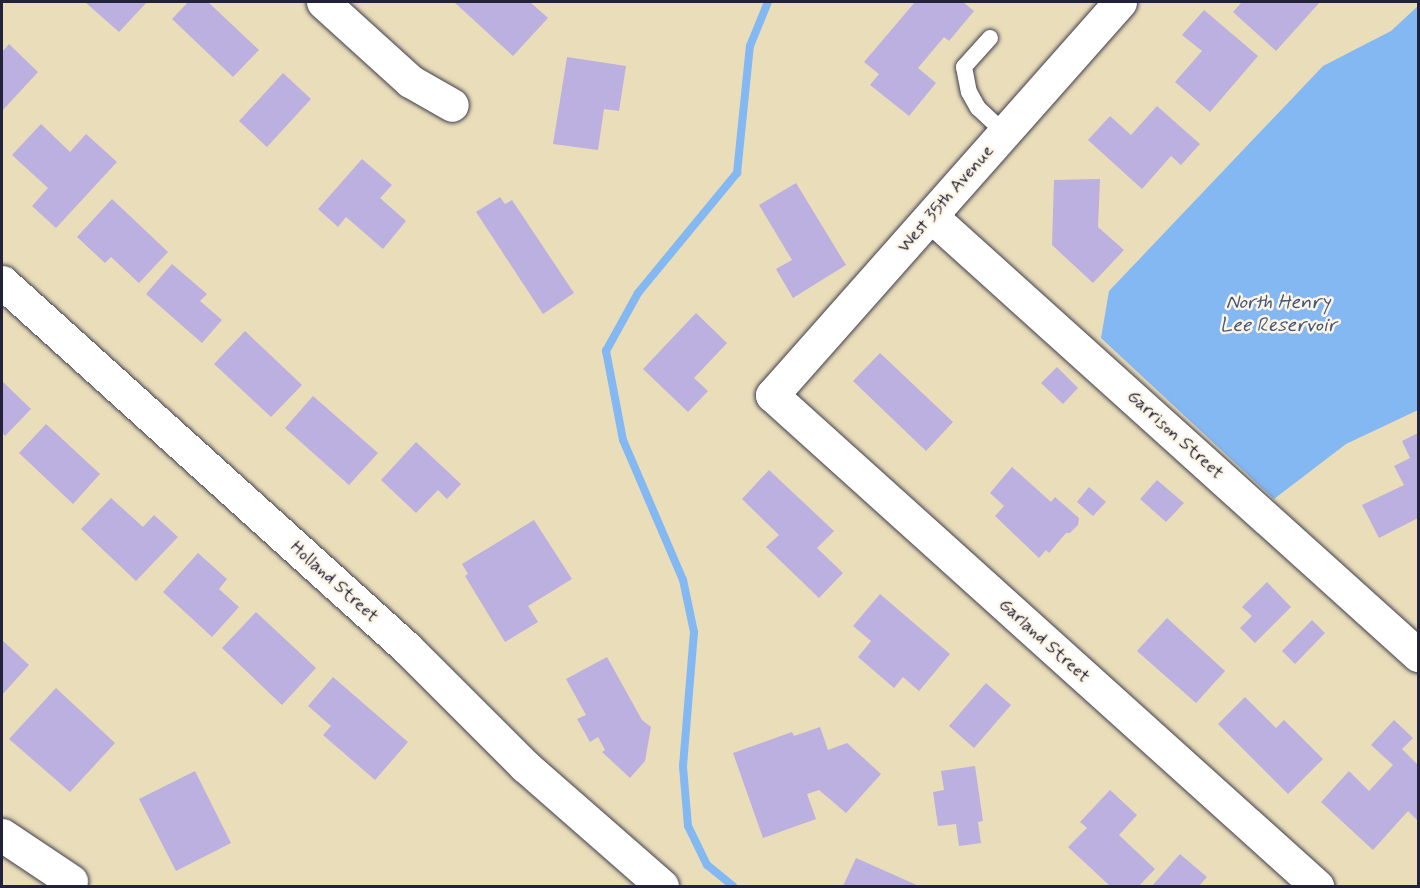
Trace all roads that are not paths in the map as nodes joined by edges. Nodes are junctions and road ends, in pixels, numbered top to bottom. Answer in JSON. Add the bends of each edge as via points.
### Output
{"nodes":[{"id":1,"x":323,"y":2,"type":"edge"},
{"id":2,"x":1120,"y":2,"type":"edge"},
{"id":3,"x":990,"y":38,"type":"dead end"},
{"id":4,"x":452,"y":105,"type":"dead end"},
{"id":5,"x":1005,"y":133,"type":"junction"},
{"id":6,"x":931,"y":216,"type":"junction"},
{"id":7,"x":2,"y":282,"type":"edge"},
{"id":8,"x":772,"y":395,"type":"joint"},
{"id":9,"x":1419,"y":655,"type":"edge"},
{"id":10,"x":2,"y":835,"type":"edge"},
{"id":11,"x":71,"y":881,"type":"dead end"},
{"id":12,"x":662,"y":886,"type":"edge"},
{"id":13,"x":1317,"y":886,"type":"edge"}],
"edges":[{"from":1,"to":4,"type":"street","via":[[411,81]]},
{"from":2,"to":5,"type":"street","name":"West 35th Avenue"},
{"from":3,"to":5,"type":"lane","via":[[964,67],[969,92],[978,108]]},
{"from":5,"to":6,"type":"street","name":"West 35th Avenue"},
{"from":6,"to":8,"type":"street","name":"West 35th Avenue"},
{"from":6,"to":9,"type":"street","name":"Garrison Street"},
{"from":7,"to":12,"type":"street","name":"Holland Street","via":[[407,648],[525,766]]},
{"from":8,"to":13,"type":"street","name":"Garland Street"},
{"from":10,"to":11,"type":"street"}]}
